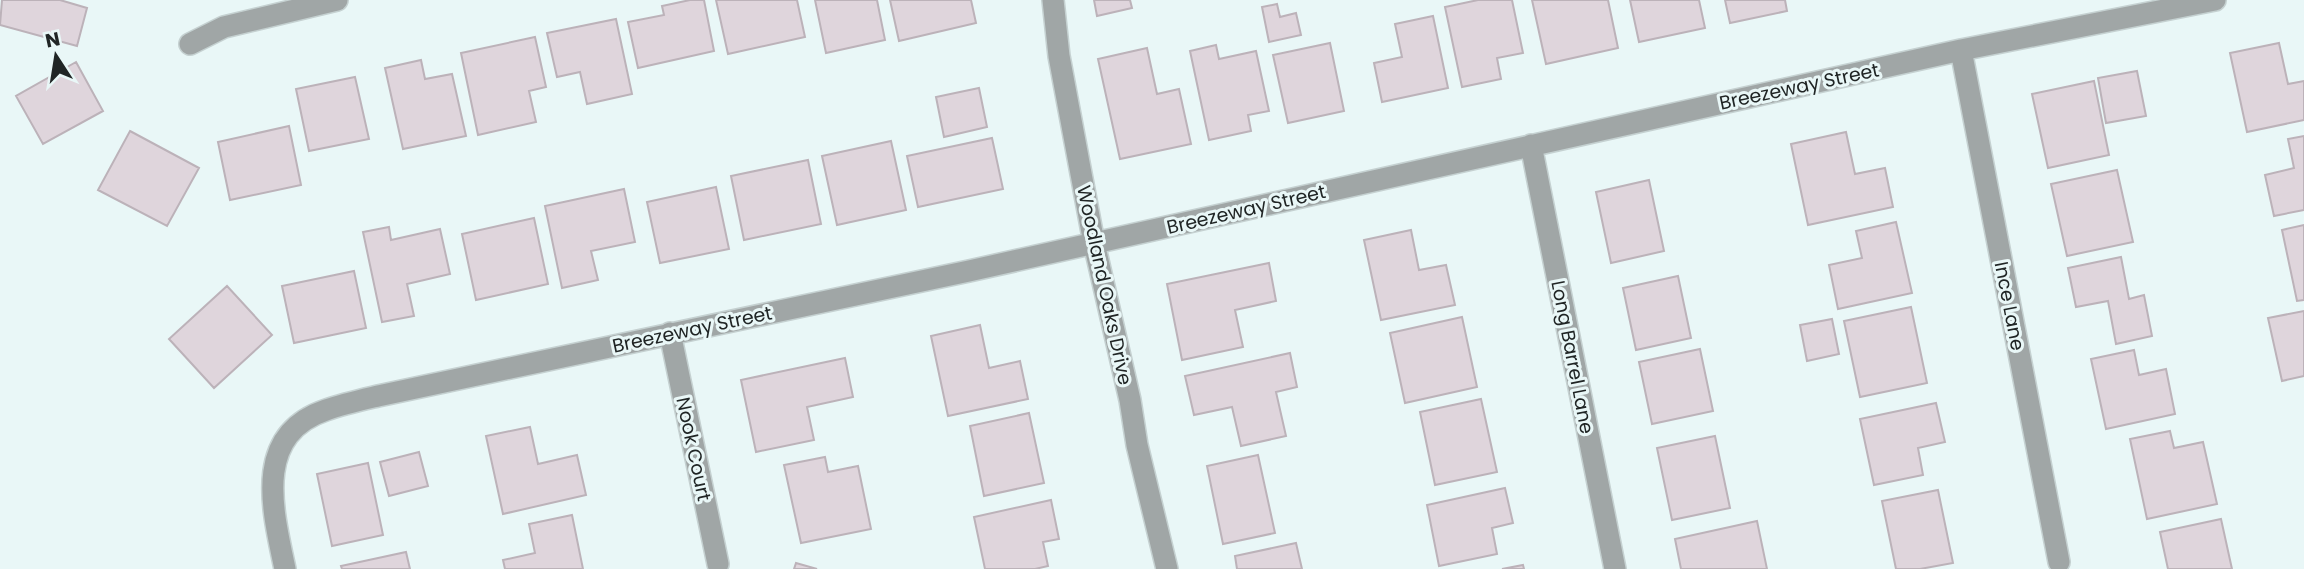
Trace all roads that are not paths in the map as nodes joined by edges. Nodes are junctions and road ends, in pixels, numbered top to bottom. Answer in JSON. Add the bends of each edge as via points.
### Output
{"nodes":[{"id":1,"x":337,"y":0,"type":"edge"},
{"id":2,"x":1053,"y":0,"type":"edge"},
{"id":3,"x":2215,"y":0,"type":"edge"},
{"id":4,"x":190,"y":44,"type":"dead end"},
{"id":5,"x":1961,"y":50,"type":"junction"},
{"id":6,"x":1531,"y":145,"type":"junction"},
{"id":7,"x":1094,"y":243,"type":"junction"},
{"id":8,"x":670,"y":333,"type":"junction"},
{"id":9,"x":2059,"y":562,"type":"dead end"},
{"id":10,"x":718,"y":564,"type":"dead end"},
{"id":11,"x":285,"y":569,"type":"edge"},
{"id":12,"x":1167,"y":569,"type":"edge"},
{"id":13,"x":1615,"y":569,"type":"edge"}],
"edges":[{"from":1,"to":4,"type":"street","via":[[224,27]]},
{"from":2,"to":7,"type":"street","name":"Woodland Oaks Drive"},
{"from":3,"to":5,"type":"street","name":"Breezeway Street"},
{"from":5,"to":6,"type":"street","name":"Breezeway Street"},
{"from":5,"to":9,"type":"street","name":"Ince Lane"},
{"from":6,"to":7,"type":"street","name":"Breezeway Street"},
{"from":6,"to":13,"type":"street","name":"Long Barrel Lane"},
{"from":7,"to":8,"type":"street","name":"Breezeway Street"},
{"from":7,"to":12,"type":"street","name":"Woodland Oaks Drive"},
{"from":8,"to":10,"type":"street","name":"Nook Court"},
{"from":8,"to":11,"type":"street","name":"Breezeway Street","via":[[378,396],[324,410],[302,421],[285,437],[275,461],[272,487]]}]}
